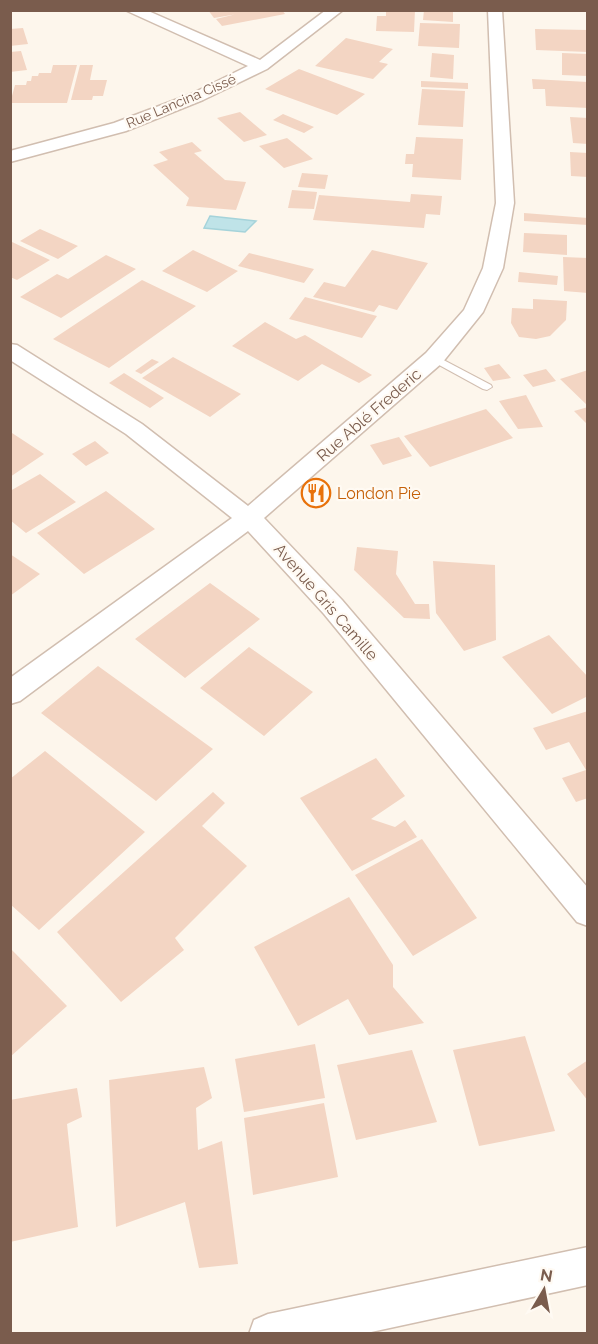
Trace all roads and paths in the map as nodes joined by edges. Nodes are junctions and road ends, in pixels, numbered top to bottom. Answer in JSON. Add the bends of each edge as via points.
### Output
{"nodes":[{"id":1,"x":132,"y":10,"type":"edge"},
{"id":2,"x":336,"y":10,"type":"edge"},
{"id":3,"x":495,"y":10,"type":"edge"},
{"id":4,"x":261,"y":66,"type":"junction"},
{"id":5,"x":10,"y":156,"type":"edge"},
{"id":6,"x":16,"y":358,"type":"edge"},
{"id":7,"x":434,"y":358,"type":"junction"},
{"id":8,"x":487,"y":387,"type":"dead end"},
{"id":9,"x":249,"y":518,"type":"junction"},
{"id":10,"x":10,"y":693,"type":"edge"},
{"id":11,"x":588,"y":912,"type":"edge"},
{"id":12,"x":588,"y":1266,"type":"edge"},
{"id":13,"x":268,"y":1334,"type":"edge"}],
"edges":[{"from":1,"to":4,"type":"street"},
{"from":2,"to":4,"type":"street","name":"Rue Lancina Cissé"},
{"from":3,"to":7,"type":"street","name":"Rue Ablé Frederic","via":[[505,203],[500,237],[493,268],[473,312]]},
{"from":4,"to":5,"type":"street","name":"Rue Lancina Cissé","via":[[197,98],[120,127]]},
{"from":6,"to":9,"type":"street","name":"Avenue Gris Camille","via":[[134,429]]},
{"from":7,"to":8,"type":"lane"},
{"from":7,"to":9,"type":"street","name":"Rue Ablé Frederic"},
{"from":9,"to":10,"type":"street","name":"Rue Ablé Frederic"},
{"from":9,"to":11,"type":"street","name":"Avenue Gris Camille","via":[[333,607]]},
{"from":12,"to":13,"type":"street"}]}
